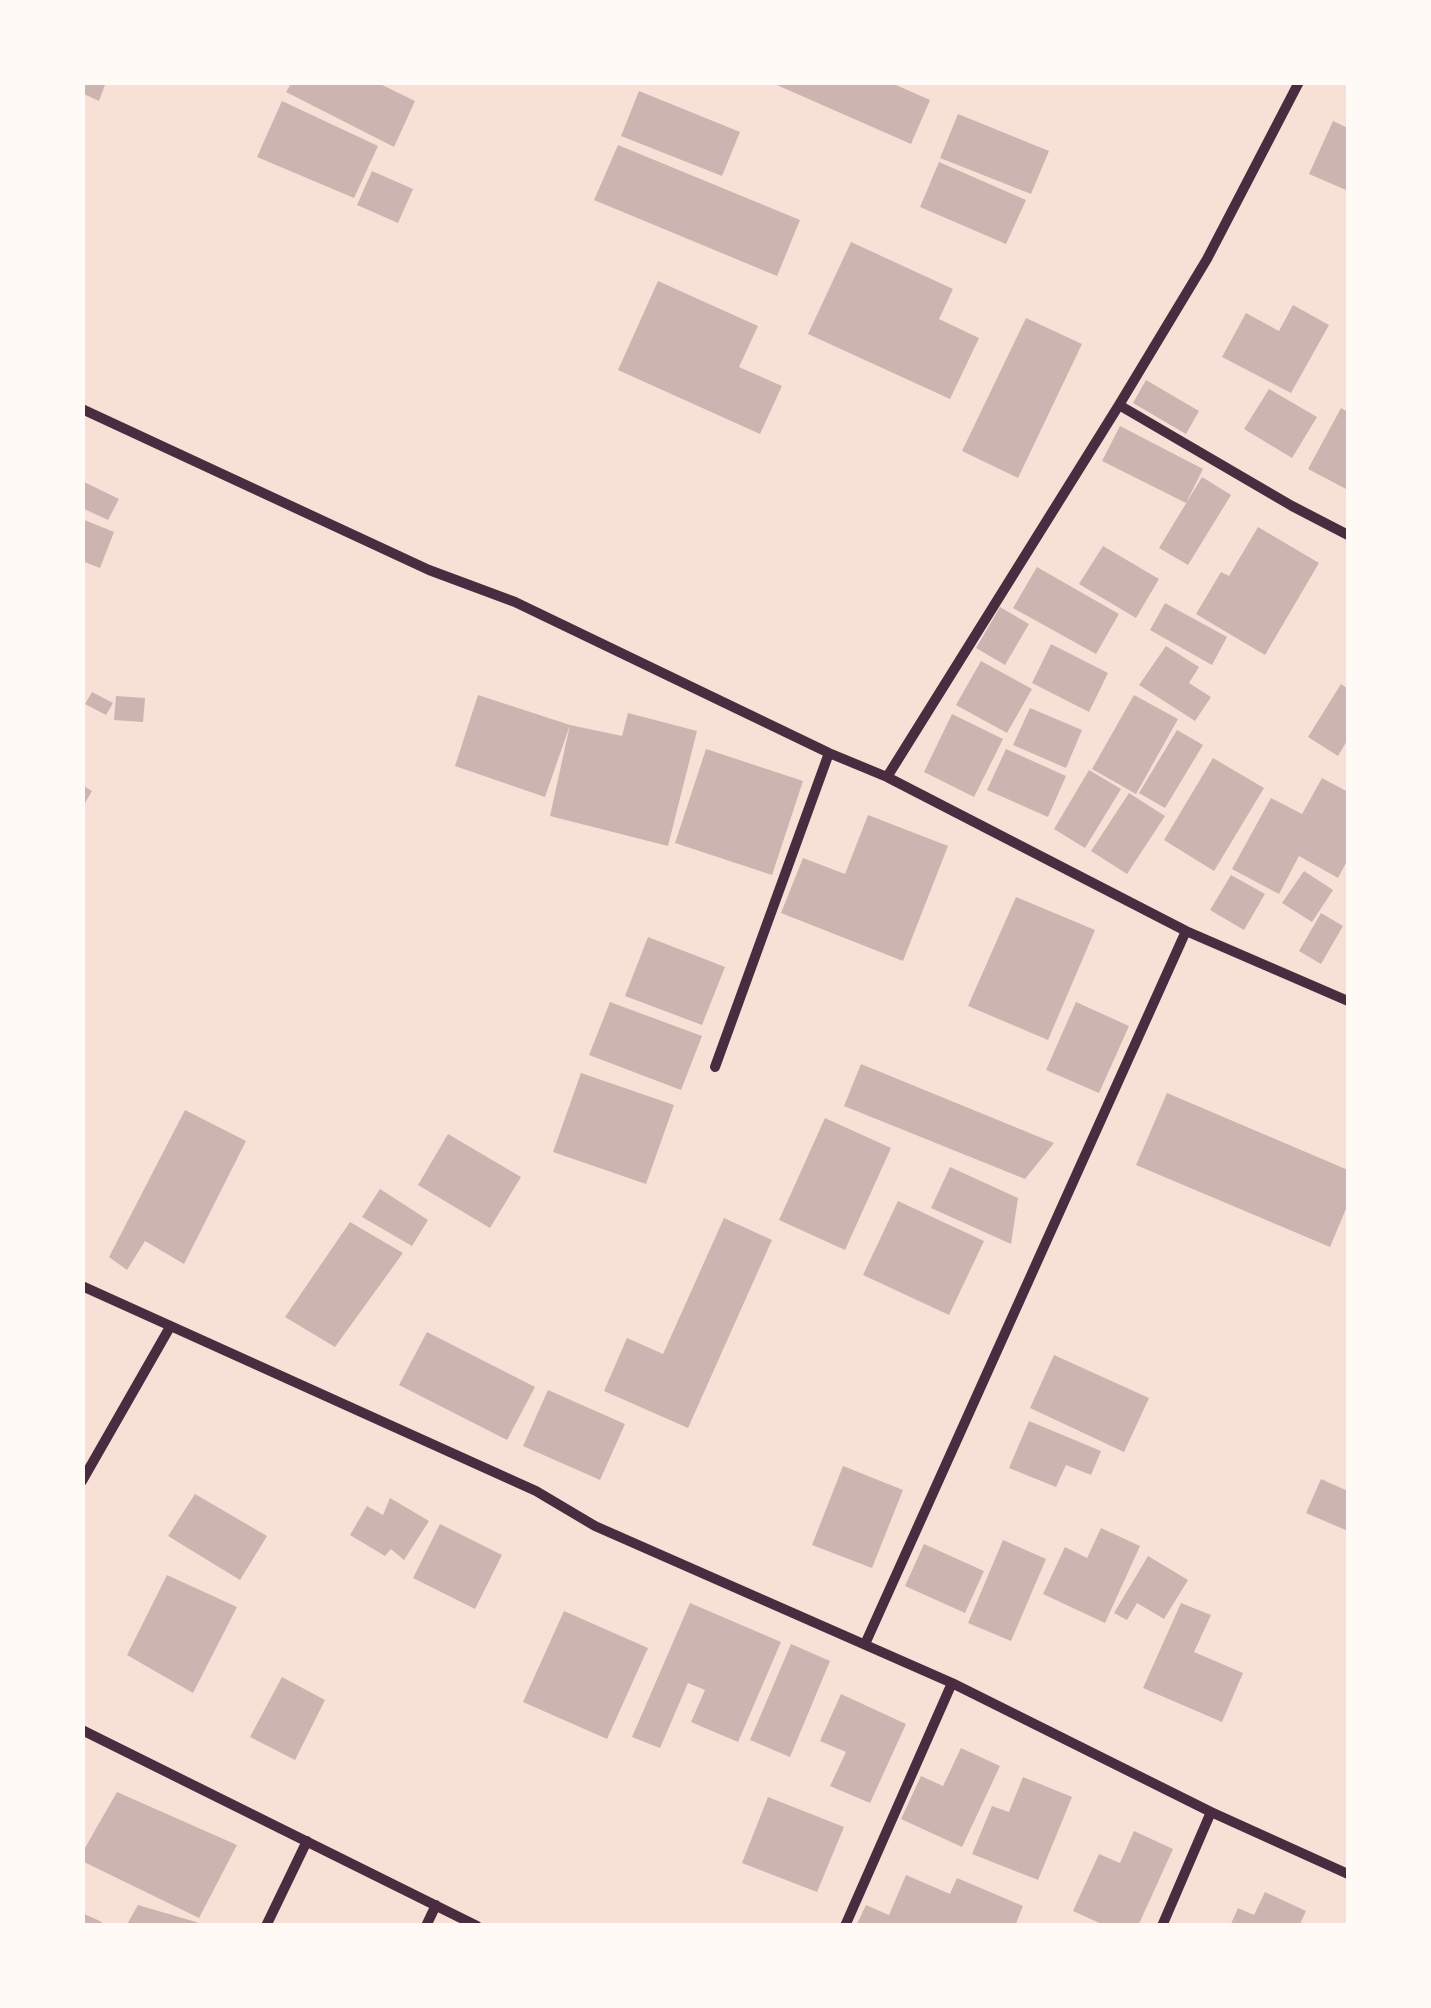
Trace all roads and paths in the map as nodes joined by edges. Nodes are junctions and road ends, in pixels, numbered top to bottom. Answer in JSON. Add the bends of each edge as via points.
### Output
{"nodes":[{"id":1,"x":1298,"y":82,"type":"edge"},
{"id":2,"x":1119,"y":405,"type":"junction"},
{"id":3,"x":82,"y":409,"type":"edge"},
{"id":4,"x":1348,"y":535,"type":"edge"},
{"id":5,"x":829,"y":754,"type":"junction"},
{"id":6,"x":888,"y":777,"type":"junction"},
{"id":7,"x":1186,"y":931,"type":"junction"},
{"id":8,"x":1348,"y":1002,"type":"edge"},
{"id":9,"x":715,"y":1067,"type":"dead end"},
{"id":10,"x":82,"y":1286,"type":"edge"},
{"id":11,"x":170,"y":1327,"type":"junction"},
{"id":12,"x":82,"y":1480,"type":"edge"},
{"id":13,"x":865,"y":1644,"type":"junction"},
{"id":14,"x":952,"y":1683,"type":"junction"},
{"id":15,"x":82,"y":1730,"type":"edge"},
{"id":16,"x":1210,"y":1812,"type":"junction"},
{"id":17,"x":307,"y":1841,"type":"junction"},
{"id":18,"x":1348,"y":1874,"type":"edge"},
{"id":19,"x":436,"y":1905,"type":"junction"},
{"id":20,"x":266,"y":1926,"type":"edge"},
{"id":21,"x":426,"y":1926,"type":"edge"},
{"id":22,"x":478,"y":1926,"type":"edge"},
{"id":23,"x":845,"y":1926,"type":"edge"},
{"id":24,"x":1162,"y":1926,"type":"edge"}],
"edges":[{"from":1,"to":2,"type":"street","via":[[1207,259]]},
{"from":2,"to":4,"type":"street"},
{"from":2,"to":6,"type":"street"},
{"from":3,"to":5,"type":"street","via":[[429,570],[514,602]]},
{"from":5,"to":6,"type":"street"},
{"from":5,"to":9,"type":"street"},
{"from":6,"to":7,"type":"street"},
{"from":7,"to":8,"type":"street"},
{"from":7,"to":13,"type":"street"},
{"from":10,"to":11,"type":"street"},
{"from":11,"to":12,"type":"street"},
{"from":11,"to":13,"type":"street"},
{"from":13,"to":14,"type":"street"},
{"from":14,"to":16,"type":"street"},
{"from":14,"to":23,"type":"street"},
{"from":15,"to":17,"type":"street"},
{"from":16,"to":18,"type":"street"},
{"from":16,"to":24,"type":"street"},
{"from":17,"to":19,"type":"street"},
{"from":17,"to":20,"type":"street"},
{"from":19,"to":21,"type":"street"},
{"from":19,"to":22,"type":"street"}]}
